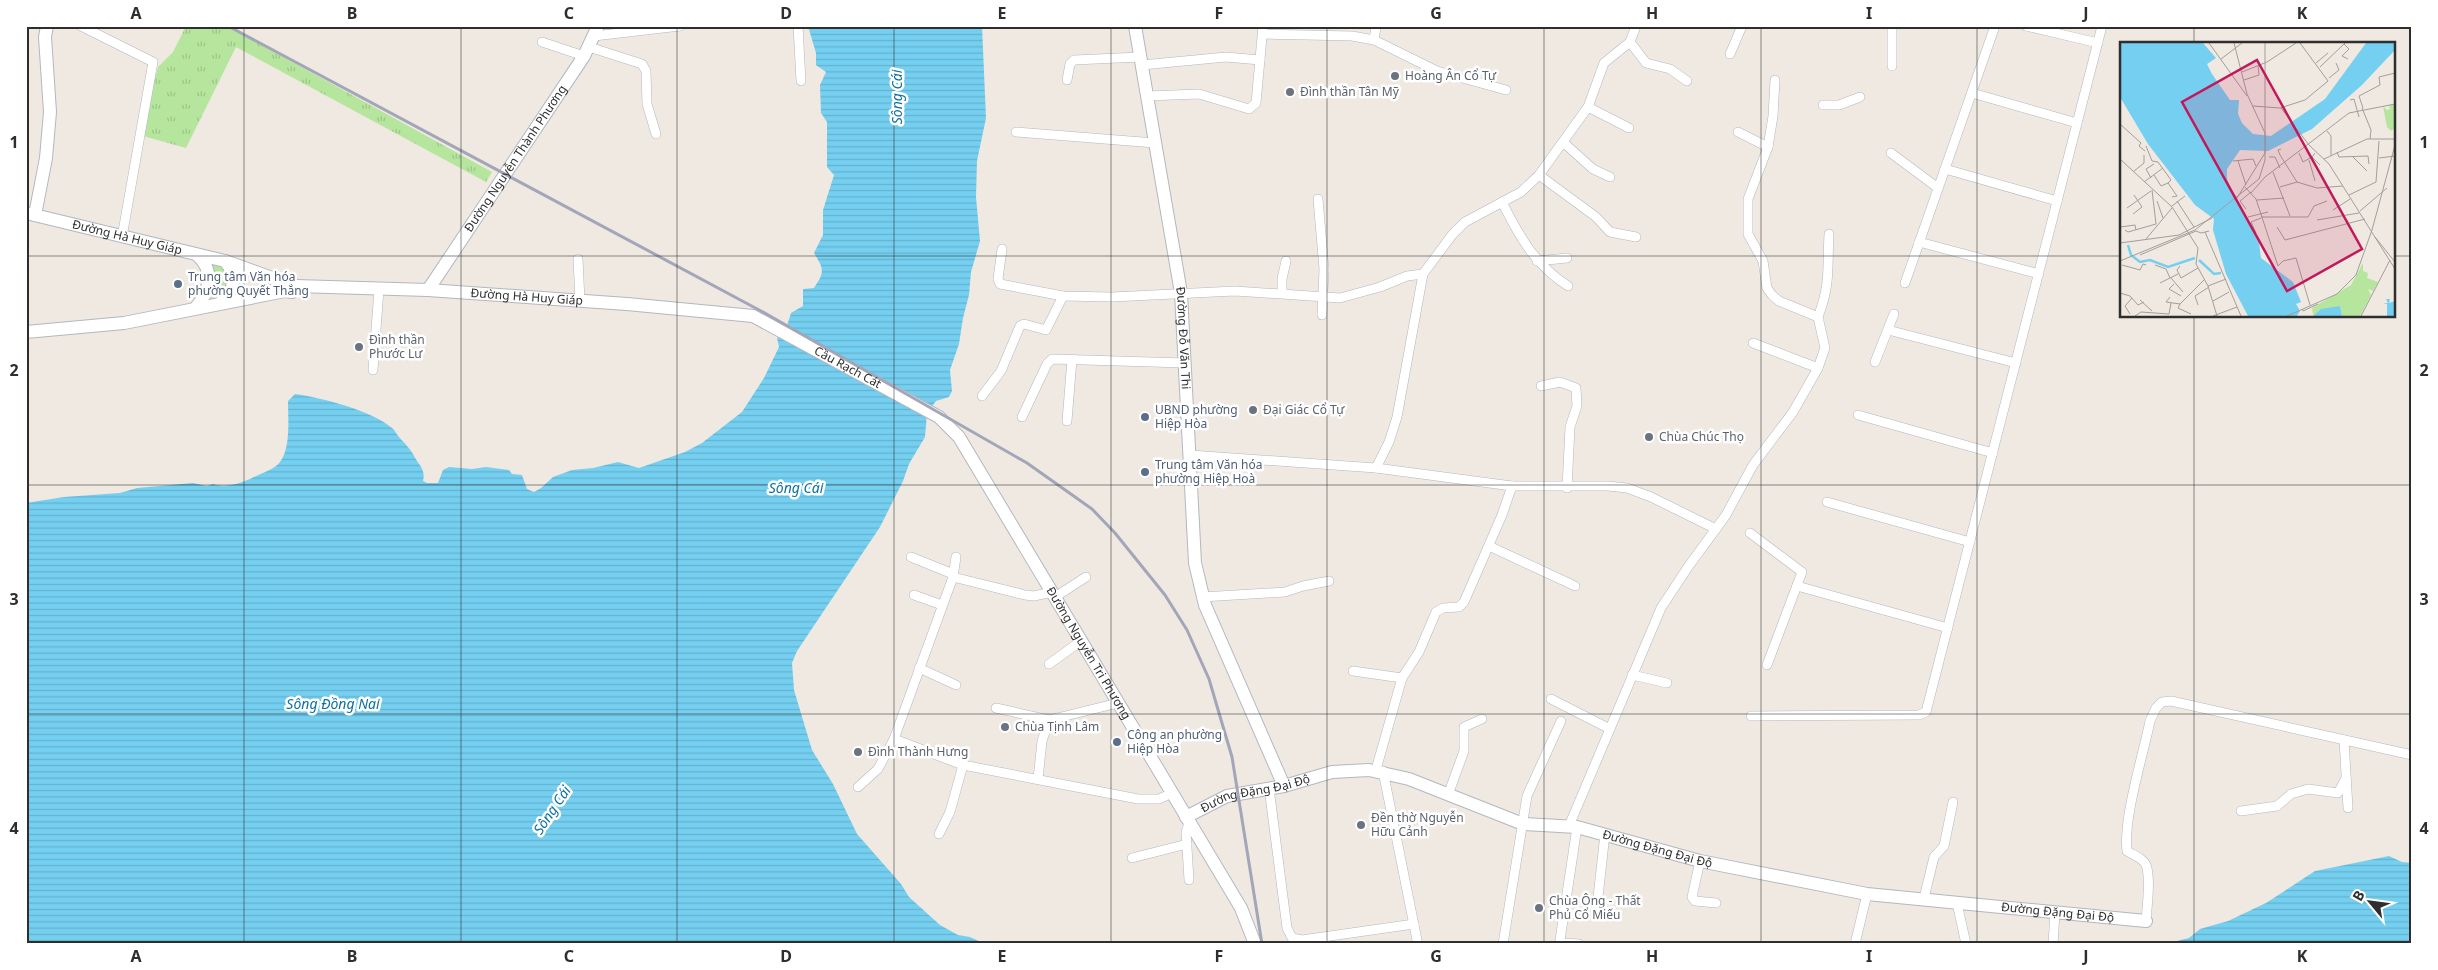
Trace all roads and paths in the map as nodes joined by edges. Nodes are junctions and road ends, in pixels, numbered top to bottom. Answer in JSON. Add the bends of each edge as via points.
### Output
{"nodes":[{"id":1,"x":47,"y":26,"type":"edge"},
{"id":2,"x":81,"y":26,"type":"edge"},
{"id":3,"x":680,"y":26,"type":"edge"},
{"id":4,"x":798,"y":26,"type":"edge"},
{"id":5,"x":1135,"y":26,"type":"edge"},
{"id":6,"x":1376,"y":26,"type":"edge"},
{"id":7,"x":1636,"y":26,"type":"edge"},
{"id":8,"x":1742,"y":26,"type":"edge"},
{"id":9,"x":1892,"y":26,"type":"edge"},
{"id":10,"x":1996,"y":26,"type":"edge"},
{"id":11,"x":2026,"y":26,"type":"edge"},
{"id":12,"x":2102,"y":26,"type":"edge"},
{"id":13,"x":1263,"y":30,"type":"edge"},
{"id":14,"x":1374,"y":40,"type":"junction"},
{"id":15,"x":591,"y":41,"type":"edge"},
{"id":16,"x":542,"y":42,"type":"dead end"},
{"id":17,"x":1630,"y":42,"type":"junction"},
{"id":18,"x":2098,"y":43,"type":"junction"},
{"id":19,"x":1730,"y":54,"type":"dead end"},
{"id":20,"x":1260,"y":60,"type":"junction"},
{"id":21,"x":1141,"y":61,"type":"junction"},
{"id":22,"x":1892,"y":66,"type":"dead end"},
{"id":23,"x":1068,"y":80,"type":"dead end"},
{"id":24,"x":1775,"y":80,"type":"dead end"},
{"id":25,"x":801,"y":81,"type":"dead end"},
{"id":26,"x":1687,"y":81,"type":"dead end"},
{"id":27,"x":1506,"y":90,"type":"dead end"},
{"id":28,"x":1972,"y":93,"type":"junction"},
{"id":29,"x":1147,"y":96,"type":"junction"},
{"id":30,"x":1860,"y":98,"type":"dead end"},
{"id":31,"x":1824,"y":105,"type":"dead end"},
{"id":32,"x":1588,"y":107,"type":"junction"},
{"id":33,"x":2077,"y":123,"type":"junction"},
{"id":34,"x":1629,"y":128,"type":"dead end"},
{"id":35,"x":1016,"y":132,"type":"dead end"},
{"id":36,"x":1738,"y":132,"type":"dead end"},
{"id":37,"x":656,"y":134,"type":"dead end"},
{"id":38,"x":1155,"y":143,"type":"junction"},
{"id":39,"x":1564,"y":143,"type":"junction"},
{"id":40,"x":1768,"y":147,"type":"junction"},
{"id":41,"x":1891,"y":152,"type":"dead end"},
{"id":42,"x":1945,"y":168,"type":"junction"},
{"id":43,"x":1539,"y":175,"type":"junction"},
{"id":44,"x":1610,"y":177,"type":"dead end"},
{"id":45,"x":1938,"y":188,"type":"junction"},
{"id":46,"x":1318,"y":199,"type":"dead end"},
{"id":47,"x":2057,"y":201,"type":"junction"},
{"id":48,"x":1502,"y":202,"type":"junction"},
{"id":49,"x":31,"y":214,"type":"edge"},
{"id":50,"x":1829,"y":234,"type":"dead end"},
{"id":51,"x":122,"y":237,"type":"junction"},
{"id":52,"x":1636,"y":237,"type":"dead end"},
{"id":53,"x":1919,"y":242,"type":"junction"},
{"id":54,"x":1002,"y":249,"type":"dead end"},
{"id":55,"x":198,"y":256,"type":"junction"},
{"id":56,"x":1567,"y":258,"type":"dead end"},
{"id":57,"x":578,"y":259,"type":"dead end"},
{"id":58,"x":225,"y":261,"type":"junction"},
{"id":59,"x":1286,"y":261,"type":"dead end"},
{"id":60,"x":1537,"y":261,"type":"junction"},
{"id":61,"x":1422,"y":274,"type":"junction"},
{"id":62,"x":2039,"y":274,"type":"junction"},
{"id":63,"x":1905,"y":283,"type":"dead end"},
{"id":64,"x":1568,"y":286,"type":"dead end"},
{"id":65,"x":288,"y":287,"type":"junction"},
{"id":66,"x":379,"y":289,"type":"junction"},
{"id":67,"x":428,"y":290,"type":"junction"},
{"id":68,"x":1181,"y":293,"type":"junction"},
{"id":69,"x":1282,"y":293,"type":"junction"},
{"id":70,"x":1063,"y":296,"type":"junction"},
{"id":71,"x":1324,"y":297,"type":"junction"},
{"id":72,"x":580,"y":301,"type":"junction"},
{"id":73,"x":221,"y":302,"type":"junction"},
{"id":74,"x":197,"y":306,"type":"junction"},
{"id":75,"x":1894,"y":314,"type":"dead end"},
{"id":76,"x":1322,"y":315,"type":"dead end"},
{"id":77,"x":1818,"y":317,"type":"junction"},
{"id":78,"x":757,"y":318,"type":"joint"},
{"id":79,"x":1888,"y":330,"type":"junction"},
{"id":80,"x":26,"y":332,"type":"edge"},
{"id":81,"x":1753,"y":343,"type":"dead end"},
{"id":82,"x":1072,"y":359,"type":"junction"},
{"id":83,"x":1875,"y":362,"type":"dead end"},
{"id":84,"x":1185,"y":363,"type":"junction"},
{"id":85,"x":2016,"y":363,"type":"junction"},
{"id":86,"x":1818,"y":368,"type":"junction"},
{"id":87,"x":373,"y":370,"type":"dead end"},
{"id":88,"x":1541,"y":386,"type":"dead end"},
{"id":89,"x":982,"y":396,"type":"dead end"},
{"id":90,"x":1858,"y":416,"type":"dead end"},
{"id":91,"x":939,"y":417,"type":"joint"},
{"id":92,"x":1022,"y":417,"type":"dead end"},
{"id":93,"x":1067,"y":421,"type":"dead end"},
{"id":94,"x":1993,"y":453,"type":"junction"},
{"id":95,"x":1190,"y":455,"type":"junction"},
{"id":96,"x":1376,"y":468,"type":"junction"},
{"id":97,"x":1512,"y":486,"type":"junction"},
{"id":98,"x":1567,"y":488,"type":"junction"},
{"id":99,"x":1827,"y":502,"type":"dead end"},
{"id":100,"x":1716,"y":529,"type":"junction"},
{"id":101,"x":1750,"y":533,"type":"dead end"},
{"id":102,"x":1970,"y":542,"type":"junction"},
{"id":103,"x":1489,"y":546,"type":"junction"},
{"id":104,"x":911,"y":557,"type":"dead end"},
{"id":105,"x":956,"y":557,"type":"dead end"},
{"id":106,"x":953,"y":576,"type":"junction"},
{"id":107,"x":1086,"y":577,"type":"dead end"},
{"id":108,"x":1329,"y":582,"type":"dead end"},
{"id":109,"x":1575,"y":586,"type":"dead end"},
{"id":110,"x":1797,"y":586,"type":"junction"},
{"id":111,"x":914,"y":595,"type":"dead end"},
{"id":112,"x":1053,"y":595,"type":"junction"},
{"id":113,"x":1202,"y":597,"type":"junction"},
{"id":114,"x":942,"y":605,"type":"junction"},
{"id":115,"x":1948,"y":628,"type":"junction"},
{"id":116,"x":1081,"y":641,"type":"junction"},
{"id":117,"x":1049,"y":664,"type":"dead end"},
{"id":118,"x":1767,"y":665,"type":"dead end"},
{"id":119,"x":919,"y":668,"type":"junction"},
{"id":120,"x":1353,"y":671,"type":"dead end"},
{"id":121,"x":1632,"y":675,"type":"junction"},
{"id":122,"x":1402,"y":678,"type":"junction"},
{"id":123,"x":1667,"y":683,"type":"dead end"},
{"id":124,"x":956,"y":685,"type":"dead end"},
{"id":125,"x":1551,"y":699,"type":"dead end"},
{"id":126,"x":1118,"y":703,"type":"junction"},
{"id":127,"x":996,"y":708,"type":"dead end"},
{"id":128,"x":1751,"y":716,"type":"dead end"},
{"id":129,"x":1482,"y":719,"type":"dead end"},
{"id":130,"x":1049,"y":720,"type":"junction"},
{"id":131,"x":1561,"y":721,"type":"dead end"},
{"id":132,"x":1610,"y":729,"type":"junction"},
{"id":133,"x":894,"y":739,"type":"junction"},
{"id":134,"x":2344,"y":740,"type":"junction"},
{"id":135,"x":2412,"y":755,"type":"edge"},
{"id":136,"x":964,"y":764,"type":"junction"},
{"id":137,"x":1380,"y":769,"type":"junction"},
{"id":138,"x":2346,"y":778,"type":"junction"},
{"id":139,"x":1038,"y":779,"type":"junction"},
{"id":140,"x":1284,"y":786,"type":"junction"},
{"id":141,"x":858,"y":788,"type":"dead end"},
{"id":142,"x":1269,"y":788,"type":"junction"},
{"id":143,"x":1172,"y":793,"type":"junction"},
{"id":144,"x":1448,"y":795,"type":"junction"},
{"id":145,"x":1953,"y":802,"type":"dead end"},
{"id":146,"x":2348,"y":808,"type":"dead end"},
{"id":147,"x":2241,"y":811,"type":"dead end"},
{"id":148,"x":1188,"y":820,"type":"junction"},
{"id":149,"x":1524,"y":824,"type":"junction"},
{"id":150,"x":1573,"y":827,"type":"junction"},
{"id":151,"x":939,"y":834,"type":"dead end"},
{"id":152,"x":1605,"y":834,"type":"junction"},
{"id":153,"x":1187,"y":844,"type":"junction"},
{"id":154,"x":1132,"y":858,"type":"dead end"},
{"id":155,"x":1700,"y":860,"type":"junction"},
{"id":156,"x":1189,"y":880,"type":"dead end"},
{"id":157,"x":1867,"y":894,"type":"junction"},
{"id":158,"x":1232,"y":895,"type":"junction"},
{"id":159,"x":1598,"y":897,"type":"dead end"},
{"id":160,"x":1924,"y":898,"type":"junction"},
{"id":161,"x":1716,"y":903,"type":"dead end"},
{"id":162,"x":1957,"y":903,"type":"junction"},
{"id":163,"x":2055,"y":913,"type":"junction"},
{"id":164,"x":2146,"y":921,"type":"joint"},
{"id":165,"x":1414,"y":924,"type":"junction"},
{"id":166,"x":1417,"y":940,"type":"dead end"},
{"id":167,"x":1249,"y":944,"type":"edge"},
{"id":168,"x":1255,"y":944,"type":"edge"},
{"id":169,"x":1503,"y":944,"type":"edge"},
{"id":170,"x":1579,"y":944,"type":"edge"},
{"id":171,"x":1855,"y":944,"type":"edge"},
{"id":172,"x":1966,"y":944,"type":"edge"},
{"id":173,"x":2052,"y":944,"type":"edge"}],
"edges":[{"from":1,"to":49,"type":"main road","via":[[50,112],[46,158]]},
{"from":2,"to":51,"type":"street","via":[[153,64]]},
{"from":3,"to":15,"type":"street"},
{"from":4,"to":25,"type":"street"},
{"from":5,"to":21,"type":"main road","name":"Đường Đỗ Văn Thi"},
{"from":6,"to":14,"type":"street"},
{"from":7,"to":17,"type":"street"},
{"from":8,"to":19,"type":"street"},
{"from":9,"to":22,"type":"street"},
{"from":10,"to":28,"type":"street"},
{"from":11,"to":18,"type":"street"},
{"from":12,"to":18,"type":"street"},
{"from":13,"to":14,"type":"street"},
{"from":13,"to":20,"type":"street"},
{"from":14,"to":27,"type":"street","via":[[1437,71]]},
{"from":15,"to":16,"type":"street"},
{"from":15,"to":37,"type":"street","via":[[642,64],[646,71],[647,104]]},
{"from":15,"to":67,"type":"main road","name":"Đường Nguyễn Thành Phương"},
{"from":17,"to":26,"type":"street","via":[[1646,63],[1670,69]]},
{"from":17,"to":32,"type":"street","via":[[1604,63]]},
{"from":18,"to":33,"type":"street"},
{"from":20,"to":21,"type":"street","via":[[1226,57]]},
{"from":20,"to":29,"type":"street","via":[[1256,103],[1249,109],[1199,94]]},
{"from":21,"to":23,"type":"street","via":[[1074,60],[1070,64]]},
{"from":21,"to":29,"type":"main road","name":"Đường Đỗ Văn Thi"},
{"from":24,"to":40,"type":"street"},
{"from":28,"to":33,"type":"street"},
{"from":28,"to":42,"type":"street"},
{"from":29,"to":38,"type":"main road","name":"Đường Đỗ Văn Thi"},
{"from":30,"to":31,"type":"street","via":[[1839,105]]},
{"from":32,"to":34,"type":"street"},
{"from":32,"to":39,"type":"street"},
{"from":33,"to":47,"type":"street"},
{"from":35,"to":38,"type":"street"},
{"from":36,"to":40,"type":"street"},
{"from":38,"to":68,"type":"main road","name":"Đường Đỗ Văn Thi"},
{"from":39,"to":43,"type":"street"},
{"from":39,"to":44,"type":"street","via":[[1593,169]]},
{"from":40,"to":77,"type":"street","via":[[1748,199],[1748,234],[1763,261],[1767,288],[1772,295],[1779,302]]},
{"from":41,"to":45,"type":"street"},
{"from":42,"to":45,"type":"street"},
{"from":42,"to":47,"type":"street"},
{"from":43,"to":48,"type":"street","via":[[1521,192]]},
{"from":43,"to":52,"type":"street","via":[[1596,217],[1610,232]]},
{"from":45,"to":53,"type":"street"},
{"from":46,"to":71,"type":"street"},
{"from":47,"to":62,"type":"street"},
{"from":48,"to":60,"type":"street","via":[[1523,243]]},
{"from":48,"to":61,"type":"street","via":[[1465,222]]},
{"from":49,"to":51,"type":"main road","name":"Đường Hà Huy Giáp"},
{"from":50,"to":77,"type":"street","via":[[1829,277]]},
{"from":51,"to":55,"type":"main road","name":"Đường Hà Huy Giáp"},
{"from":53,"to":62,"type":"street"},
{"from":53,"to":63,"type":"street"},
{"from":54,"to":70,"type":"street","via":[[1000,284]]},
{"from":55,"to":58,"type":"main road","name":"Đường Hà Huy Giáp"},
{"from":55,"to":74,"type":"main road","via":[[206,264],[208,280],[205,295]]},
{"from":56,"to":60,"type":"street"},
{"from":57,"to":72,"type":"street"},
{"from":58,"to":65,"type":"main road","name":"Đường Hà Huy Giáp"},
{"from":58,"to":73,"type":"main road","via":[[234,277],[234,286]]},
{"from":59,"to":69,"type":"street"},
{"from":60,"to":64,"type":"street","via":[[1551,276]]},
{"from":61,"to":71,"type":"street","via":[[1347,296]]},
{"from":61,"to":96,"type":"street","via":[[1397,417]]},
{"from":62,"to":85,"type":"street"},
{"from":65,"to":66,"type":"main road","name":"Đường Hà Huy Giáp"},
{"from":65,"to":73,"type":"main road"},
{"from":66,"to":67,"type":"main road","name":"Đường Hà Huy Giáp"},
{"from":66,"to":87,"type":"street"},
{"from":67,"to":72,"type":"main road","name":"Đường Hà Huy Giáp"},
{"from":68,"to":69,"type":"street"},
{"from":68,"to":70,"type":"street"},
{"from":68,"to":84,"type":"main road","name":"Đường Đỗ Văn Thi"},
{"from":69,"to":71,"type":"street"},
{"from":70,"to":89,"type":"street","via":[[1046,330],[1024,324],[1020,326],[1001,371]]},
{"from":71,"to":76,"type":"street"},
{"from":72,"to":78,"type":"main road","name":"Đường Hà Huy Giáp"},
{"from":73,"to":74,"type":"main road"},
{"from":74,"to":80,"type":"main road","via":[[124,323]]},
{"from":75,"to":79,"type":"street"},
{"from":77,"to":86,"type":"street","via":[[1825,348]]},
{"from":78,"to":91,"type":"main road","name":"Cầu Rạch Cát"},
{"from":79,"to":83,"type":"street"},
{"from":79,"to":85,"type":"street"},
{"from":81,"to":86,"type":"street"},
{"from":82,"to":84,"type":"street"},
{"from":82,"to":92,"type":"street","via":[[1049,360]]},
{"from":82,"to":93,"type":"street"},
{"from":84,"to":95,"type":"main road","name":"Đường Đỗ Văn Thi"},
{"from":85,"to":94,"type":"street"},
{"from":86,"to":100,"type":"street","via":[[1793,412],[1753,465]]},
{"from":88,"to":98,"type":"street","via":[[1560,382],[1576,388],[1578,394],[1570,427]]},
{"from":90,"to":94,"type":"street"},
{"from":91,"to":112,"type":"main road","name":"Đường Nguyễn Tri Phương","via":[[959,437]]},
{"from":94,"to":102,"type":"street"},
{"from":95,"to":96,"type":"street"},
{"from":95,"to":113,"type":"main road","name":"Đường Đỗ Văn Thi","via":[[1195,563]]},
{"from":96,"to":97,"type":"street"},
{"from":97,"to":98,"type":"street"},
{"from":97,"to":103,"type":"street"},
{"from":98,"to":100,"type":"street","via":[[1627,488],[1651,496]]},
{"from":99,"to":102,"type":"street"},
{"from":100,"to":121,"type":"street","via":[[1661,608]]},
{"from":101,"to":110,"type":"street","via":[[1802,572]]},
{"from":102,"to":115,"type":"street"},
{"from":103,"to":109,"type":"street"},
{"from":103,"to":122,"type":"street","via":[[1462,605],[1436,612],[1419,652]]},
{"from":104,"to":106,"type":"street"},
{"from":105,"to":106,"type":"street"},
{"from":106,"to":112,"type":"street","via":[[1026,595]]},
{"from":106,"to":114,"type":"street"},
{"from":107,"to":112,"type":"street"},
{"from":108,"to":113,"type":"street","via":[[1285,592]]},
{"from":110,"to":115,"type":"street"},
{"from":110,"to":118,"type":"street"},
{"from":111,"to":114,"type":"street"},
{"from":112,"to":116,"type":"main road","name":"Đường Nguyễn Tri Phương"},
{"from":113,"to":140,"type":"main road","name":"Đường Đỗ Văn Thi"},
{"from":114,"to":119,"type":"street"},
{"from":115,"to":128,"type":"street","via":[[1926,712],[1919,715]]},
{"from":116,"to":117,"type":"street"},
{"from":116,"to":126,"type":"main road","name":"Đường Nguyễn Tri Phương"},
{"from":119,"to":124,"type":"street"},
{"from":119,"to":133,"type":"street"},
{"from":120,"to":122,"type":"street"},
{"from":121,"to":123,"type":"street"},
{"from":121,"to":132,"type":"street"},
{"from":122,"to":137,"type":"street"},
{"from":125,"to":132,"type":"street"},
{"from":126,"to":130,"type":"street"},
{"from":126,"to":143,"type":"main road","name":"Đường Nguyễn Tri Phương"},
{"from":127,"to":130,"type":"street"},
{"from":129,"to":144,"type":"street","via":[[1464,727],[1464,752]]},
{"from":130,"to":139,"type":"street","via":[[1042,741]]},
{"from":131,"to":149,"type":"street","via":[[1527,796]]},
{"from":132,"to":150,"type":"street"},
{"from":133,"to":136,"type":"street"},
{"from":133,"to":141,"type":"street","via":[[878,769]]},
{"from":134,"to":135,"type":"street"},
{"from":134,"to":138,"type":"street"},
{"from":134,"to":164,"type":"street","via":[[2171,701],[2162,702],[2150,722],[2126,842],[2127,851],[2146,865]]},
{"from":136,"to":139,"type":"street"},
{"from":136,"to":151,"type":"street","via":[[950,812]]},
{"from":137,"to":140,"type":"main road","name":"Đường Đặng Đại Độ","via":[[1321,774]]},
{"from":137,"to":144,"type":"main road","name":"Đường Đặng Đại Độ"},
{"from":137,"to":165,"type":"street"},
{"from":138,"to":146,"type":"street"},
{"from":138,"to":147,"type":"street","via":[[2338,794],[2308,789],[2291,794],[2277,806]]},
{"from":139,"to":143,"type":"street","via":[[1138,799],[1159,799]]},
{"from":140,"to":142,"type":"main road","name":"Đường Đặng Đại Độ"},
{"from":142,"to":148,"type":"main road","name":"Đường Đặng Đại Độ","via":[[1227,796]]},
{"from":142,"to":165,"type":"street","via":[[1287,928],[1292,938],[1302,940]]},
{"from":143,"to":148,"type":"main road","name":"Đường Nguyễn Tri Phương"},
{"from":144,"to":149,"type":"main road","name":"Đường Đặng Đại Độ"},
{"from":145,"to":160,"type":"street","via":[[1944,846],[1934,857]]},
{"from":148,"to":153,"type":"street"},
{"from":148,"to":158,"type":"main road","name":"Đường Nguyễn Tri Phương"},
{"from":149,"to":150,"type":"main road","name":"Đường Đặng Đại Độ"},
{"from":149,"to":169,"type":"street"},
{"from":150,"to":152,"type":"main road","name":"Đường Đặng Đại Độ"},
{"from":150,"to":170,"type":"street","via":[[1560,940],[1562,943]]},
{"from":152,"to":155,"type":"main road","name":"Đường Đặng Đại Độ"},
{"from":152,"to":159,"type":"street"},
{"from":153,"to":154,"type":"street"},
{"from":153,"to":156,"type":"street"},
{"from":155,"to":157,"type":"main road","name":"Đường Đặng Đại Độ"},
{"from":155,"to":161,"type":"street","via":[[1692,897],[1695,901]]},
{"from":157,"to":160,"type":"main road","name":"Đường Đặng Đại Độ"},
{"from":157,"to":171,"type":"street"},
{"from":158,"to":167,"type":"main road","name":"Đường Nguyễn Tri Phương"},
{"from":158,"to":168,"type":"main road","name":"Đường Nguyễn Tri Phương","via":[[1246,918]]},
{"from":160,"to":162,"type":"main road","name":"Đường Đặng Đại Độ"},
{"from":162,"to":163,"type":"main road","name":"Đường Đặng Đại Độ"},
{"from":162,"to":172,"type":"street"},
{"from":163,"to":164,"type":"main road","name":"Đường Đặng Đại Độ"},
{"from":163,"to":173,"type":"street"},
{"from":165,"to":166,"type":"street"}]}
